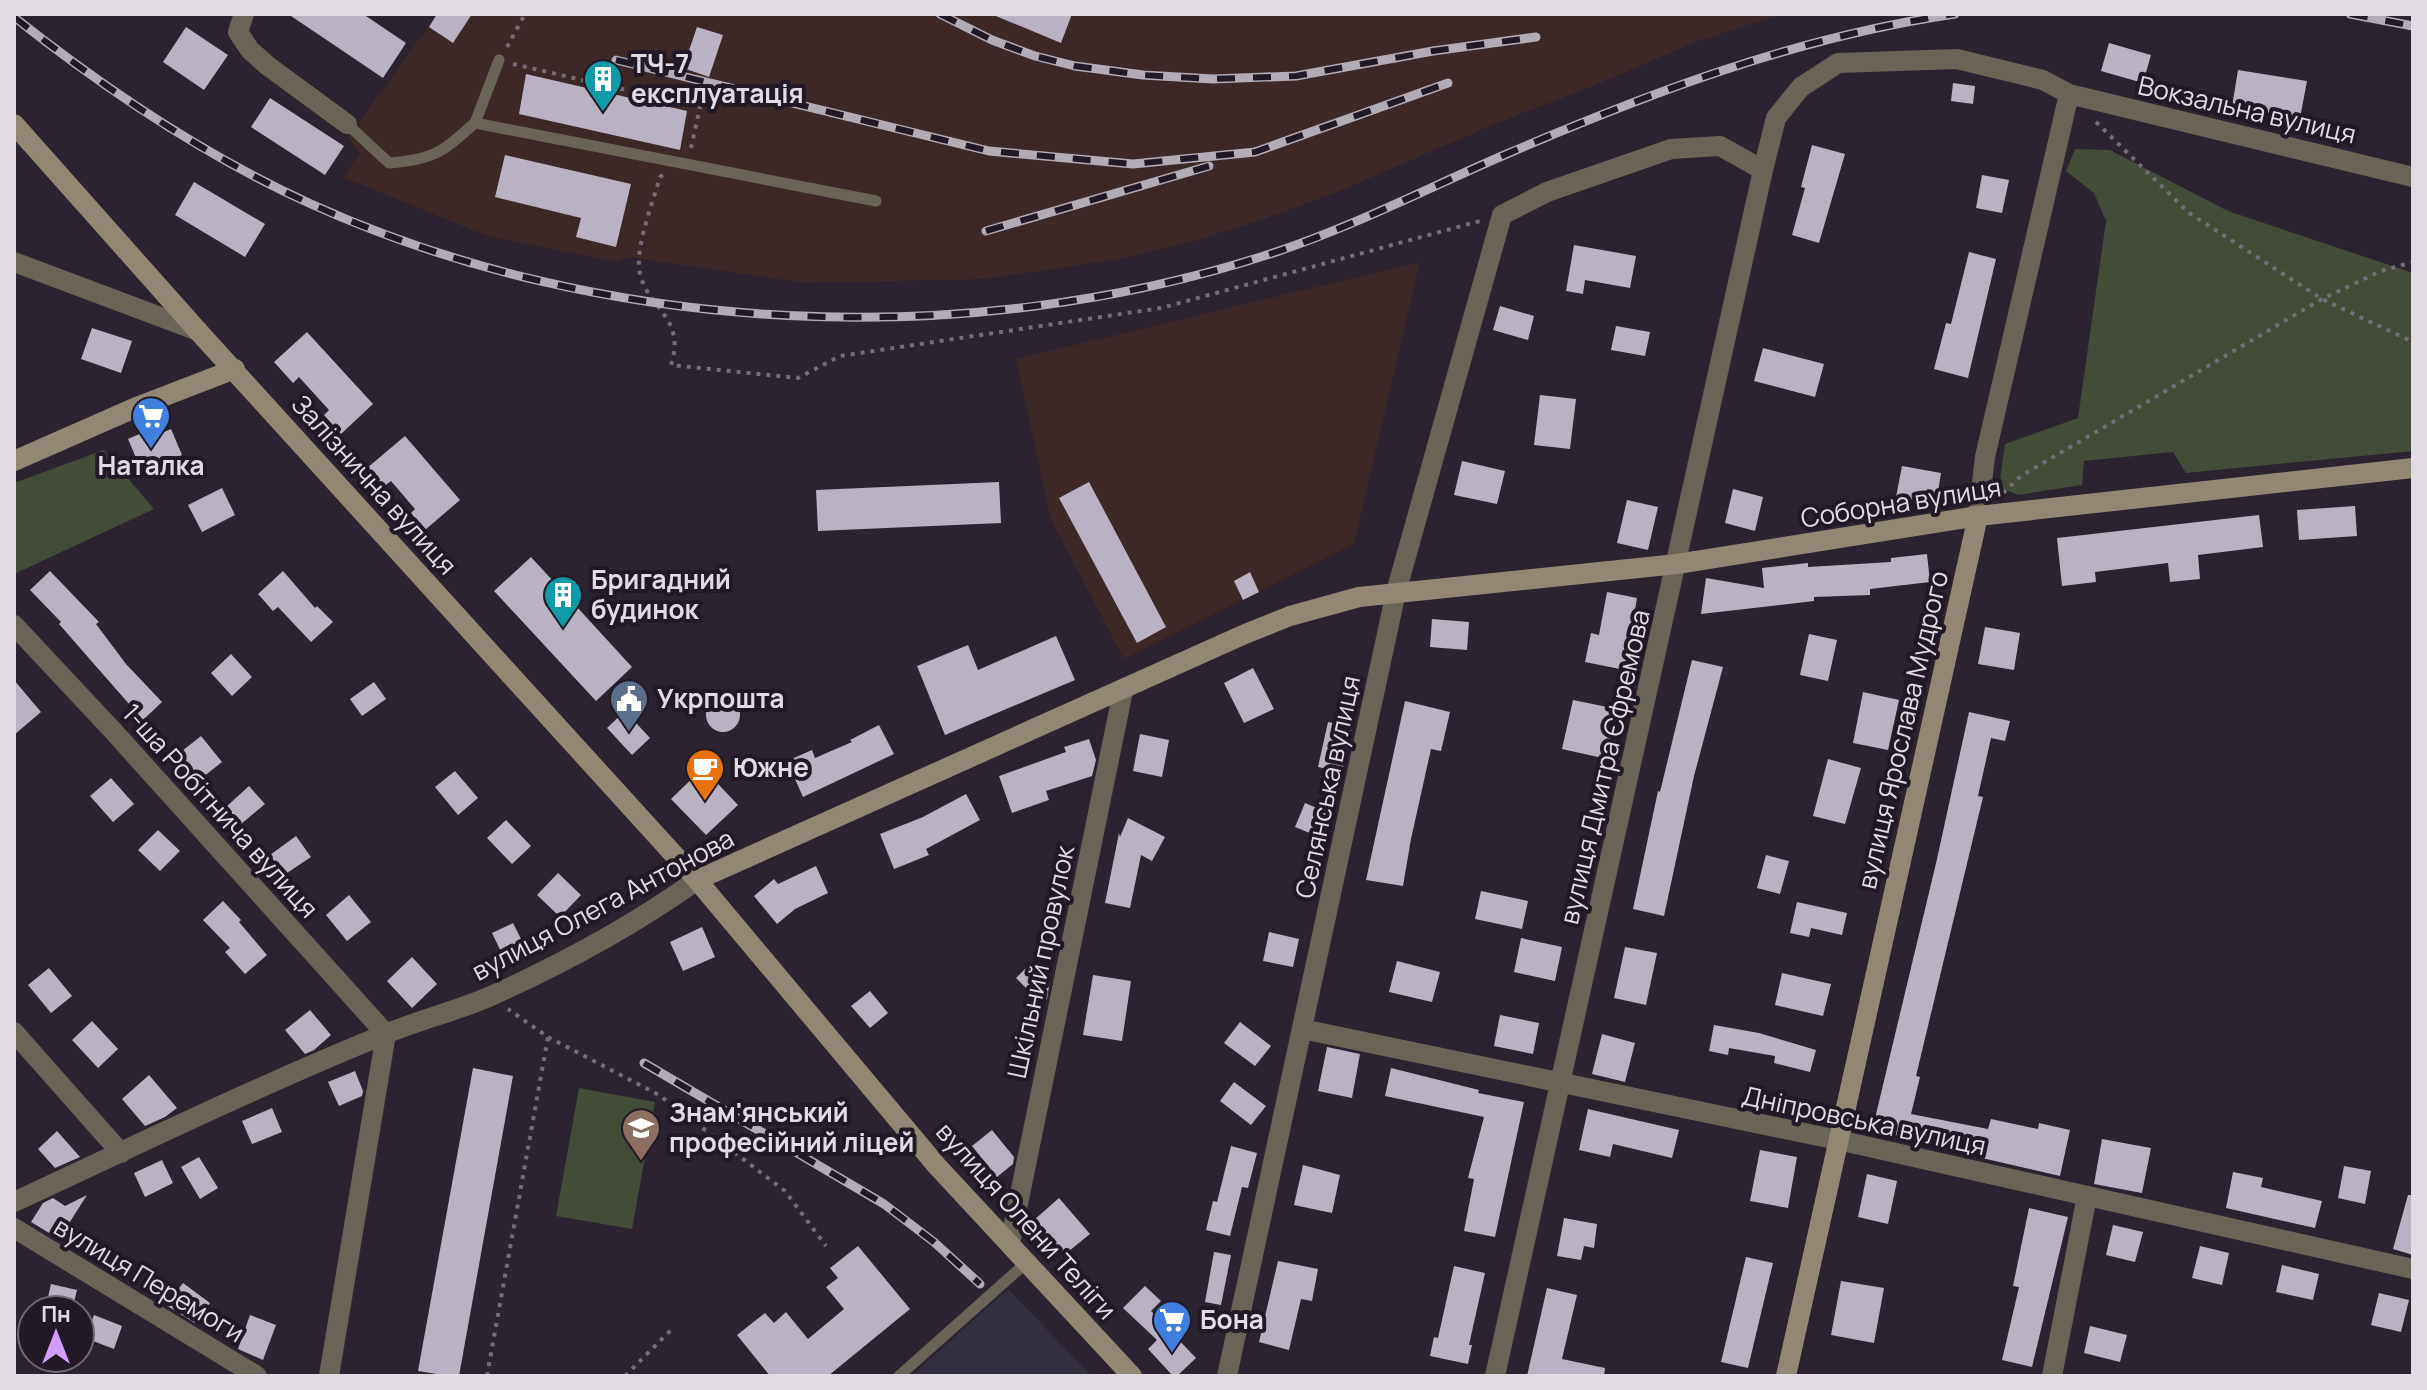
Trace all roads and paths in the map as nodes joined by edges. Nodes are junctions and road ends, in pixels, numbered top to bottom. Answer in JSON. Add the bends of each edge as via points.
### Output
{"nodes":[{"id":1,"x":244,"y":14,"type":"edge"},
{"id":2,"x":525,"y":14,"type":"edge"},
{"id":3,"x":499,"y":60,"type":"joint"},
{"id":4,"x":2069,"y":94,"type":"junction"},
{"id":5,"x":475,"y":123,"type":"junction"},
{"id":6,"x":14,"y":124,"type":"edge"},
{"id":7,"x":347,"y":124,"type":"joint"},
{"id":8,"x":1763,"y":170,"type":"junction"},
{"id":9,"x":2413,"y":177,"type":"edge"},
{"id":10,"x":876,"y":201,"type":"dead end"},
{"id":11,"x":1502,"y":215,"type":"junction"},
{"id":12,"x":14,"y":262,"type":"edge"},
{"id":13,"x":2413,"y":262,"type":"edge"},
{"id":14,"x":2322,"y":299,"type":"junction"},
{"id":15,"x":198,"y":331,"type":"junction"},
{"id":16,"x":2413,"y":342,"type":"edge"},
{"id":17,"x":671,"y":365,"type":"dead end"},
{"id":18,"x":235,"y":369,"type":"junction"},
{"id":19,"x":14,"y":461,"type":"edge"},
{"id":20,"x":2413,"y":468,"type":"edge"},
{"id":21,"x":1978,"y":516,"type":"junction"},
{"id":22,"x":1677,"y":564,"type":"junction"},
{"id":23,"x":1396,"y":592,"type":"junction"},
{"id":24,"x":14,"y":625,"type":"edge"},
{"id":25,"x":1123,"y":691,"type":"junction"},
{"id":26,"x":697,"y":880,"type":"junction"},
{"id":27,"x":490,"y":996,"type":"junction"},
{"id":28,"x":1302,"y":1029,"type":"junction"},
{"id":29,"x":14,"y":1032,"type":"edge"},
{"id":30,"x":386,"y":1034,"type":"junction"},
{"id":31,"x":548,"y":1037,"type":"junction"},
{"id":32,"x":1561,"y":1084,"type":"junction"},
{"id":33,"x":1838,"y":1140,"type":"junction"},
{"id":34,"x":121,"y":1153,"type":"junction"},
{"id":35,"x":2087,"y":1196,"type":"junction"},
{"id":36,"x":14,"y":1202,"type":"edge"},
{"id":37,"x":14,"y":1228,"type":"edge"},
{"id":38,"x":1010,"y":1243,"type":"junction"},
{"id":39,"x":826,"y":1246,"type":"dead end"},
{"id":40,"x":1027,"y":1262,"type":"junction"},
{"id":41,"x":2413,"y":1269,"type":"edge"},
{"id":42,"x":673,"y":1328,"type":"dead end"},
{"id":43,"x":257,"y":1376,"type":"edge"},
{"id":44,"x":329,"y":1376,"type":"edge"},
{"id":45,"x":487,"y":1376,"type":"edge"},
{"id":46,"x":625,"y":1376,"type":"edge"},
{"id":47,"x":899,"y":1376,"type":"edge"},
{"id":48,"x":1132,"y":1376,"type":"edge"},
{"id":49,"x":1227,"y":1376,"type":"edge"},
{"id":50,"x":1495,"y":1376,"type":"edge"},
{"id":51,"x":1786,"y":1376,"type":"edge"},
{"id":52,"x":2052,"y":1376,"type":"edge"}],
"edges":[{"from":1,"to":7,"type":"street","via":[[238,32],[250,50]]},
{"from":2,"to":3,"type":"path"},
{"from":3,"to":5,"type":"lane"},
{"from":4,"to":8,"type":"street","name":"Вокзальна вулиця","via":[[2043,80],[1957,59],[1838,63],[1801,87],[1776,118]]},
{"from":4,"to":9,"type":"street","name":"Вокзальна вулиця"},
{"from":4,"to":14,"type":"path","via":[[2189,213]]},
{"from":4,"to":21,"type":"street","name":"вулиця Ярослава Мудрого","via":[[1985,457]]},
{"from":5,"to":7,"type":"lane","via":[[425,160],[389,163]]},
{"from":5,"to":10,"type":"lane"},
{"from":6,"to":15,"type":"street","name":"Залізнична вулиця"},
{"from":8,"to":11,"type":"street","via":[[1720,146],[1671,149],[1547,192]]},
{"from":8,"to":22,"type":"street","name":"вулиця Дмитра Єфремова"},
{"from":11,"to":17,"type":"path","via":[[1161,308],[840,356],[798,378]]},
{"from":11,"to":23,"type":"street","name":"Селянська вулиця"},
{"from":12,"to":15,"type":"street"},
{"from":13,"to":14,"type":"path"},
{"from":14,"to":16,"type":"path"},
{"from":14,"to":21,"type":"path","via":[[2021,476]]},
{"from":15,"to":18,"type":"street","name":"Залізнична вулиця"},
{"from":18,"to":19,"type":"street"},
{"from":18,"to":26,"type":"street","name":"Залізнична вулиця"},
{"from":20,"to":21,"type":"street","name":"Соборна вулиця"},
{"from":21,"to":22,"type":"street","name":"Соборна вулиця"},
{"from":21,"to":33,"type":"street","name":"вулиця Ярослава Мудрого"},
{"from":22,"to":23,"type":"street","name":"Соборна вулиця"},
{"from":22,"to":32,"type":"street","name":"вулиця Дмитра Єфремова"},
{"from":23,"to":25,"type":"street","name":"вулиця Олега Антонова","via":[[1290,616]]},
{"from":23,"to":28,"type":"street","name":"Селянська вулиця"},
{"from":24,"to":30,"type":"street","name":"1-ша Робітнича вулиця"},
{"from":25,"to":26,"type":"street","name":"вулиця Олега Антонова"},
{"from":25,"to":38,"type":"street","name":"Шкільний провулок"},
{"from":26,"to":27,"type":"street","name":"вулиця Олега Антонова","via":[[568,958]]},
{"from":26,"to":38,"type":"street","name":"вулиця Олени Теліги","via":[[937,1166]]},
{"from":27,"to":30,"type":"street","name":"вулиця Олега Антонова"},
{"from":27,"to":31,"type":"path"},
{"from":28,"to":32,"type":"street","name":"Дніпровська вулиця"},
{"from":28,"to":49,"type":"street","name":"Селянська вулиця"},
{"from":29,"to":34,"type":"street"},
{"from":30,"to":34,"type":"street","name":"вулиця Олега Антонова"},
{"from":30,"to":44,"type":"street"},
{"from":31,"to":39,"type":"path","via":[[659,1095],[785,1191]]},
{"from":31,"to":45,"type":"path"},
{"from":32,"to":33,"type":"street","name":"Дніпровська вулиця"},
{"from":32,"to":50,"type":"street","name":"вулиця Дмитра Єфремова"},
{"from":33,"to":35,"type":"street","name":"Дніпровська вулиця"},
{"from":33,"to":51,"type":"street","name":"вулиця Ярослава Мудрого"},
{"from":34,"to":36,"type":"street","name":"вулиця Олега Антонова"},
{"from":35,"to":41,"type":"street","name":"Дніпровська вулиця"},
{"from":35,"to":52,"type":"street"},
{"from":37,"to":43,"type":"street","name":"вулиця Перемоги"},
{"from":38,"to":40,"type":"street","name":"вулиця Олени Теліги"},
{"from":40,"to":47,"type":"lane"},
{"from":40,"to":48,"type":"street","name":"вулиця Олени Теліги"},
{"from":42,"to":46,"type":"path"}]}
